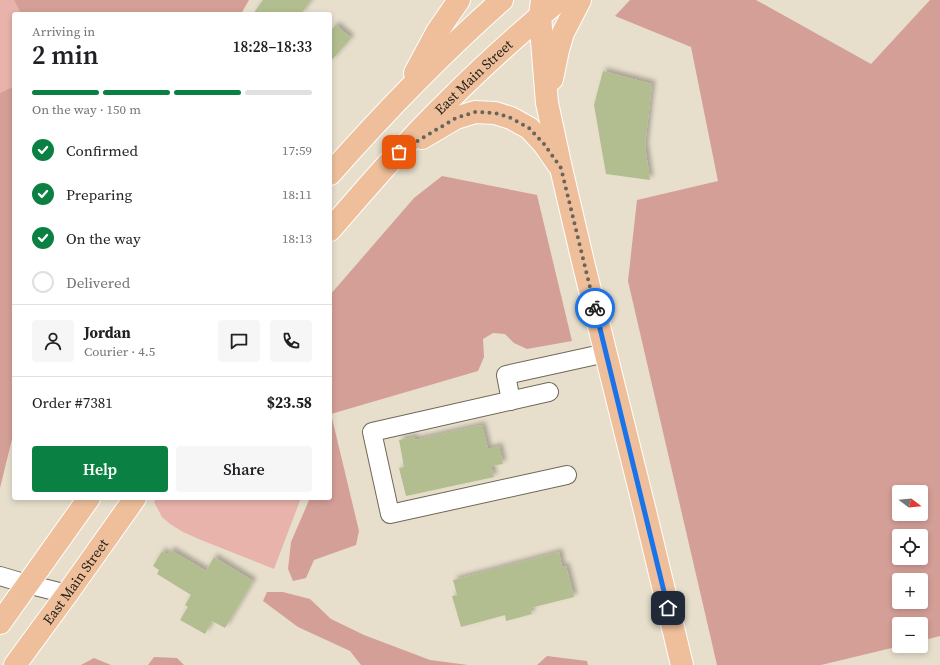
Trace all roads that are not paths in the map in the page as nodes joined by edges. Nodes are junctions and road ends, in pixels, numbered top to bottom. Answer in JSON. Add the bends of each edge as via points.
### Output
{"nodes":[{"id":1,"x":459,"y":0,"type":"edge"},
{"id":2,"x":502,"y":0,"type":"edge"},
{"id":3,"x":559,"y":0,"type":"edge"},
{"id":4,"x":580,"y":0,"type":"edge"},
{"id":5,"x":541,"y":8,"type":"edge"},
{"id":6,"x":405,"y":93,"type":"junction"},
{"id":7,"x":548,"y":103,"type":"junction"},
{"id":8,"x":399,"y":152,"type":"junction"},
{"id":9,"x":561,"y":168,"type":"junction"},
{"id":10,"x":332,"y":172,"type":"edge"},
{"id":11,"x":332,"y":228,"type":"edge"},
{"id":12,"x":606,"y":353,"type":"junction"},
{"id":13,"x":549,"y":392,"type":"dead end"},
{"id":14,"x":512,"y":401,"type":"junction"},
{"id":15,"x":567,"y":475,"type":"dead end"},
{"id":16,"x":88,"y":500,"type":"edge"},
{"id":17,"x":134,"y":500,"type":"edge"},
{"id":18,"x":0,"y":576,"type":"edge"},
{"id":19,"x":28,"y":584,"type":"junction"},
{"id":20,"x":67,"y":594,"type":"junction"},
{"id":21,"x":0,"y":623,"type":"edge"},
{"id":22,"x":15,"y":665,"type":"edge"},
{"id":23,"x":682,"y":665,"type":"edge"}],
"edges":[{"from":1,"to":6,"type":"main road","via":[[437,32]]},
{"from":2,"to":6,"type":"main road"},
{"from":3,"to":5,"type":"main road","name":"East Main Street"},
{"from":4,"to":7,"type":"main road","via":[[563,33]]},
{"from":5,"to":7,"type":"main road"},
{"from":5,"to":8,"type":"main road","name":"East Main Street"},
{"from":6,"to":10,"type":"main road"},
{"from":7,"to":9,"type":"main road"},
{"from":8,"to":9,"type":"main road","via":[[456,118],[475,112],[495,113],[529,128]]},
{"from":8,"to":11,"type":"main road","name":"East Main Street"},
{"from":9,"to":12,"type":"main road"},
{"from":12,"to":14,"type":"street","via":[[506,375]]},
{"from":12,"to":23,"type":"main road"},
{"from":13,"to":14,"type":"street"},
{"from":14,"to":15,"type":"street","via":[[372,432],[390,514]]},
{"from":16,"to":19,"type":"main road"},
{"from":17,"to":20,"type":"main road","name":"East Main Street"},
{"from":18,"to":19,"type":"street"},
{"from":19,"to":20,"type":"street"},
{"from":19,"to":21,"type":"main road"},
{"from":20,"to":22,"type":"main road","name":"East Main Street"}]}
